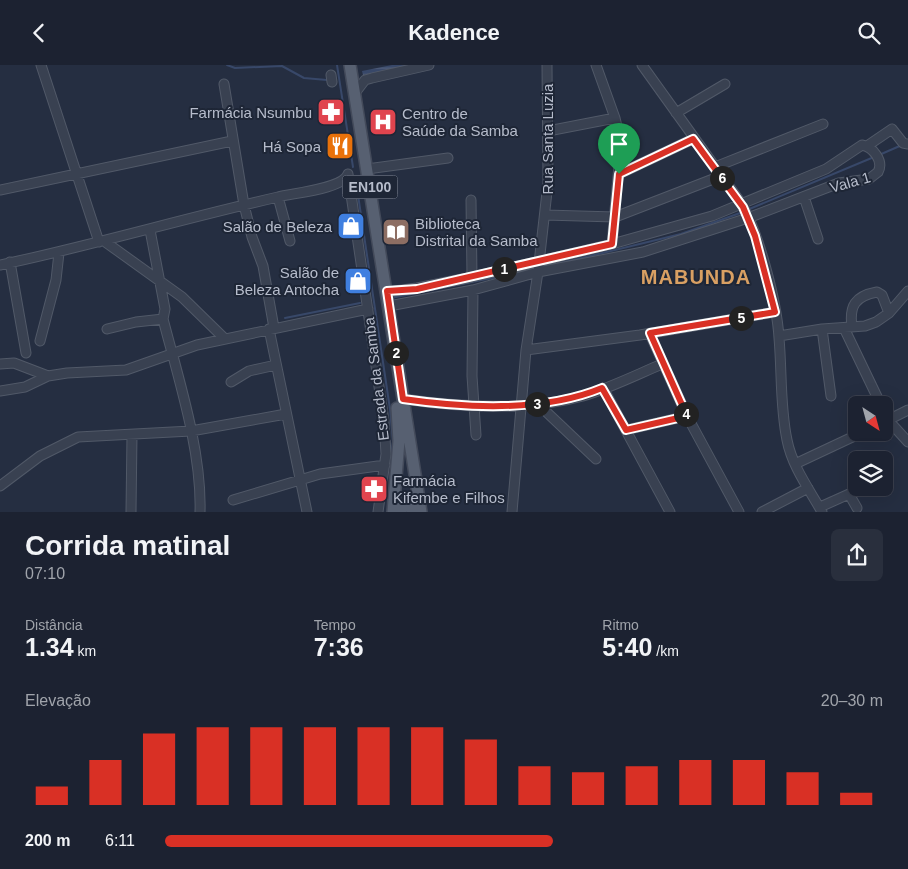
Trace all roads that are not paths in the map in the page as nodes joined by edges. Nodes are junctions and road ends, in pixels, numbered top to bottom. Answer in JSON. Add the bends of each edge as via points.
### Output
{"nodes":[{"id":1,"x":41,"y":65,"type":"edge"},
{"id":2,"x":344,"y":65,"type":"edge"},
{"id":3,"x":350,"y":65,"type":"edge"},
{"id":4,"x":428,"y":65,"type":"edge"},
{"id":5,"x":547,"y":65,"type":"edge"},
{"id":6,"x":596,"y":65,"type":"edge"},
{"id":7,"x":642,"y":65,"type":"edge"},
{"id":8,"x":224,"y":84,"type":"dead end"},
{"id":9,"x":725,"y":84,"type":"dead end"},
{"id":10,"x":355,"y":93,"type":"junction"},
{"id":11,"x":676,"y":113,"type":"junction"},
{"id":12,"x":615,"y":118,"type":"junction"},
{"id":13,"x":823,"y":124,"type":"dead end"},
{"id":14,"x":548,"y":131,"type":"junction"},
{"id":15,"x":693,"y":139,"type":"junction"},
{"id":16,"x":232,"y":141,"type":"junction"},
{"id":17,"x":908,"y":144,"type":"edge"},
{"id":18,"x":866,"y":146,"type":"junction"},
{"id":19,"x":448,"y":158,"type":"dead end"},
{"id":20,"x":715,"y":167,"type":"junction"},
{"id":21,"x":367,"y":169,"type":"junction"},
{"id":22,"x":75,"y":174,"type":"junction"},
{"id":23,"x":619,"y":174,"type":"junction"},
{"id":24,"x":721,"y":176,"type":"junction"},
{"id":25,"x":337,"y":185,"type":"junction"},
{"id":26,"x":0,"y":190,"type":"edge"},
{"id":27,"x":351,"y":195,"type":"junction"},
{"id":28,"x":278,"y":197,"type":"junction"},
{"id":29,"x":804,"y":197,"type":"junction"},
{"id":30,"x":471,"y":199,"type":"dead end"},
{"id":31,"x":244,"y":205,"type":"junction"},
{"id":32,"x":745,"y":211,"type":"junction"},
{"id":33,"x":545,"y":215,"type":"junction"},
{"id":34,"x":614,"y":217,"type":"junction"},
{"id":35,"x":150,"y":230,"type":"junction"},
{"id":36,"x":818,"y":239,"type":"dead end"},
{"id":37,"x":290,"y":241,"type":"dead end"},
{"id":38,"x":102,"y":242,"type":"junction"},
{"id":39,"x":612,"y":244,"type":"junction"},
{"id":40,"x":59,"y":253,"type":"junction"},
{"id":41,"x":10,"y":263,"type":"junction"},
{"id":42,"x":0,"y":265,"type":"edge"},
{"id":43,"x":538,"y":266,"type":"junction"},
{"id":44,"x":472,"y":277,"type":"junction"},
{"id":45,"x":160,"y":279,"type":"junction"},
{"id":46,"x":473,"y":290,"type":"junction"},
{"id":47,"x":387,"y":291,"type":"junction"},
{"id":48,"x":908,"y":291,"type":"edge"},
{"id":49,"x":367,"y":304,"type":"junction"},
{"id":50,"x":389,"y":306,"type":"junction"},
{"id":51,"x":775,"y":312,"type":"junction"},
{"id":52,"x":889,"y":313,"type":"junction"},
{"id":53,"x":163,"y":319,"type":"junction"},
{"id":54,"x":848,"y":327,"type":"junction"},
{"id":55,"x":272,"y":328,"type":"junction"},
{"id":56,"x":106,"y":329,"type":"dead end"},
{"id":57,"x":822,"y":329,"type":"junction"},
{"id":58,"x":650,"y":333,"type":"junction"},
{"id":59,"x":779,"y":336,"type":"junction"},
{"id":60,"x":225,"y":339,"type":"junction"},
{"id":61,"x":40,"y":341,"type":"dead end"},
{"id":62,"x":526,"y":350,"type":"junction"},
{"id":63,"x":26,"y":353,"type":"dead end"},
{"id":64,"x":171,"y":353,"type":"junction"},
{"id":65,"x":0,"y":364,"type":"edge"},
{"id":66,"x":662,"y":364,"type":"junction"},
{"id":67,"x":276,"y":365,"type":"junction"},
{"id":68,"x":48,"y":376,"type":"junction"},
{"id":69,"x":231,"y":382,"type":"dead end"},
{"id":70,"x":602,"y":388,"type":"junction"},
{"id":71,"x":0,"y":391,"type":"edge"},
{"id":72,"x":831,"y":396,"type":"dead end"},
{"id":73,"x":877,"y":396,"type":"edge"},
{"id":74,"x":403,"y":399,"type":"junction"},
{"id":75,"x":522,"y":404,"type":"junction"},
{"id":76,"x":538,"y":404,"type":"junction"},
{"id":77,"x":474,"y":405,"type":"junction"},
{"id":78,"x":908,"y":410,"type":"edge"},
{"id":79,"x":286,"y":414,"type":"junction"},
{"id":80,"x":687,"y":416,"type":"junction"},
{"id":81,"x":893,"y":418,"type":"edge"},
{"id":82,"x":893,"y":428,"type":"edge"},
{"id":83,"x":626,"y":430,"type":"junction"},
{"id":84,"x":191,"y":431,"type":"junction"},
{"id":85,"x":132,"y":435,"type":"junction"},
{"id":86,"x":476,"y":435,"type":"dead end"},
{"id":87,"x":848,"y":439,"type":"edge"},
{"id":88,"x":908,"y":442,"type":"edge"},
{"id":89,"x":596,"y":459,"type":"dead end"},
{"id":90,"x":795,"y":464,"type":"junction"},
{"id":91,"x":385,"y":465,"type":"junction"},
{"id":92,"x":300,"y":479,"type":"junction"},
{"id":93,"x":0,"y":486,"type":"edge"},
{"id":94,"x":808,"y":488,"type":"junction"},
{"id":95,"x":233,"y":500,"type":"dead end"},
{"id":96,"x":857,"y":508,"type":"dead end"},
{"id":97,"x":821,"y":509,"type":"edge"},
{"id":98,"x":131,"y":511,"type":"edge"},
{"id":99,"x":200,"y":511,"type":"edge"},
{"id":100,"x":307,"y":511,"type":"edge"},
{"id":101,"x":378,"y":511,"type":"edge"},
{"id":102,"x":393,"y":511,"type":"edge"},
{"id":103,"x":399,"y":511,"type":"edge"},
{"id":104,"x":416,"y":511,"type":"edge"},
{"id":105,"x":422,"y":511,"type":"edge"},
{"id":106,"x":512,"y":511,"type":"edge"},
{"id":107,"x":670,"y":511,"type":"edge"},
{"id":108,"x":739,"y":511,"type":"edge"},
{"id":109,"x":762,"y":511,"type":"edge"}],
"edges":[{"from":1,"to":22,"type":"street"},
{"from":2,"to":102,"type":"main road","name":"Estrada da Samba","number":"EN100","via":[[398,420]]},
{"from":3,"to":10,"type":"main road","name":"Estrada da Samba","number":"EN100"},
{"from":4,"to":10,"type":"street","via":[[372,77],[365,80]]},
{"from":5,"to":14,"type":"street","name":"Rua Santa Luzia"},
{"from":6,"to":12,"type":"street"},
{"from":7,"to":11,"type":"street"},
{"from":8,"to":16,"type":"street"},
{"from":9,"to":11,"type":"street"},
{"from":10,"to":21,"type":"main road","name":"Estrada da Samba","number":"EN100"},
{"from":11,"to":15,"type":"street"},
{"from":12,"to":14,"type":"street"},
{"from":12,"to":23,"type":"street","via":[[621,143]]},
{"from":13,"to":20,"type":"street"},
{"from":14,"to":33,"type":"street","name":"Rua Santa Luzia"},
{"from":15,"to":20,"type":"street"},
{"from":15,"to":23,"type":"street"},
{"from":16,"to":22,"type":"street"},
{"from":16,"to":31,"type":"street"},
{"from":17,"to":18,"type":"street","via":[[903,143],[892,129]]},
{"from":18,"to":29,"type":"street","name":"Vala 1","via":[[880,161],[878,172],[869,179],[839,183]]},
{"from":18,"to":32,"type":"street","name":"Vala 1","via":[[858,147],[826,169]]},
{"from":19,"to":21,"type":"street"},
{"from":20,"to":24,"type":"street"},
{"from":21,"to":47,"type":"main road","name":"Estrada da Samba","number":"EN100"},
{"from":22,"to":26,"type":"street"},
{"from":22,"to":38,"type":"street"},
{"from":23,"to":34,"type":"street"},
{"from":24,"to":32,"type":"street"},
{"from":24,"to":34,"type":"street"},
{"from":25,"to":27,"type":"street"},
{"from":25,"to":27,"type":"street","name":"Estrada da Samba","via":[[348,174]]},
{"from":25,"to":28,"type":"street"},
{"from":27,"to":49,"type":"street","name":"Estrada da Samba"},
{"from":28,"to":31,"type":"street"},
{"from":28,"to":37,"type":"street"},
{"from":29,"to":32,"type":"street","name":"Vala 1"},
{"from":29,"to":36,"type":"street"},
{"from":30,"to":44,"type":"street"},
{"from":31,"to":35,"type":"street"},
{"from":31,"to":55,"type":"street","via":[[263,266]]},
{"from":32,"to":39,"type":"street","name":"Vala 1","via":[[712,216]]},
{"from":32,"to":43,"type":"street","name":"Vala 1","via":[[642,252]]},
{"from":32,"to":51,"type":"street"},
{"from":33,"to":34,"type":"street"},
{"from":33,"to":43,"type":"street","name":"Rua Santa Luzia"},
{"from":34,"to":39,"type":"street"},
{"from":35,"to":38,"type":"street"},
{"from":35,"to":45,"type":"street"},
{"from":38,"to":40,"type":"street"},
{"from":38,"to":45,"type":"street"},
{"from":39,"to":43,"type":"street","name":"Vala 1"},
{"from":40,"to":41,"type":"street"},
{"from":40,"to":61,"type":"street","via":[[56,280]]},
{"from":41,"to":42,"type":"street"},
{"from":41,"to":63,"type":"street"},
{"from":43,"to":44,"type":"street","name":"Vala 1"},
{"from":43,"to":46,"type":"street","name":"Vala 1"},
{"from":43,"to":62,"type":"street","name":"Rua Santa Luzia"},
{"from":44,"to":47,"type":"street","name":"Vala 1","via":[[417,289]]},
{"from":45,"to":53,"type":"street","via":[[165,309]]},
{"from":45,"to":60,"type":"street"},
{"from":46,"to":50,"type":"street","name":"Vala 1"},
{"from":46,"to":77,"type":"street"},
{"from":47,"to":50,"type":"main road","name":"Estrada da Samba","number":"EN100"},
{"from":48,"to":52,"type":"street"},
{"from":49,"to":55,"type":"street"},
{"from":49,"to":91,"type":"street","name":"Estrada da Samba","via":[[384,421]]},
{"from":50,"to":74,"type":"main road","name":"Estrada da Samba","number":"EN100"},
{"from":51,"to":58,"type":"street"},
{"from":51,"to":59,"type":"street"},
{"from":52,"to":54,"type":"street","via":[[876,322]]},
{"from":52,"to":54,"type":"street","via":[[882,295],[876,292],[866,294],[852,306]]},
{"from":53,"to":56,"type":"street"},
{"from":53,"to":64,"type":"street"},
{"from":54,"to":57,"type":"street"},
{"from":54,"to":73,"type":"street"},
{"from":55,"to":60,"type":"street"},
{"from":55,"to":67,"type":"street"},
{"from":57,"to":59,"type":"street"},
{"from":57,"to":72,"type":"street"},
{"from":58,"to":62,"type":"street"},
{"from":58,"to":66,"type":"street"},
{"from":59,"to":90,"type":"street","via":[[784,423]]},
{"from":60,"to":64,"type":"street"},
{"from":62,"to":75,"type":"street","name":"Rua Santa Luzia"},
{"from":64,"to":68,"type":"street","via":[[126,370],[89,370]]},
{"from":64,"to":84,"type":"street"},
{"from":65,"to":68,"type":"street","via":[[14,363]]},
{"from":66,"to":70,"type":"street"},
{"from":66,"to":80,"type":"street"},
{"from":67,"to":69,"type":"street","via":[[249,371]]},
{"from":67,"to":79,"type":"street"},
{"from":68,"to":71,"type":"street","via":[[24,387]]},
{"from":70,"to":76,"type":"street","via":[[585,395]]},
{"from":70,"to":83,"type":"street"},
{"from":74,"to":77,"type":"street","via":[[443,405]]},
{"from":74,"to":105,"type":"main road","name":"Estrada da Samba","number":"EN100"},
{"from":75,"to":76,"type":"street"},
{"from":75,"to":77,"type":"street"},
{"from":75,"to":106,"type":"street","name":"Rua Santa Luzia"},
{"from":76,"to":89,"type":"street"},
{"from":77,"to":86,"type":"street"},
{"from":78,"to":81,"type":"street"},
{"from":79,"to":84,"type":"street"},
{"from":79,"to":92,"type":"street"},
{"from":80,"to":83,"type":"street"},
{"from":80,"to":108,"type":"street"},
{"from":82,"to":88,"type":"street"},
{"from":83,"to":107,"type":"street"},
{"from":84,"to":85,"type":"street"},
{"from":84,"to":99,"type":"street"},
{"from":85,"to":93,"type":"street","via":[[78,437],[66,441]]},
{"from":85,"to":98,"type":"street"},
{"from":87,"to":90,"type":"street"},
{"from":90,"to":94,"type":"street"},
{"from":91,"to":92,"type":"street"},
{"from":91,"to":101,"type":"street","name":"Estrada da Samba"},
{"from":92,"to":95,"type":"street"},
{"from":92,"to":100,"type":"street"},
{"from":94,"to":97,"type":"street"},
{"from":94,"to":109,"type":"street"},
{"from":96,"to":97,"type":"street","via":[[849,494]]},
{"from":103,"to":104,"type":"main road","via":[[406,503]]}]}
